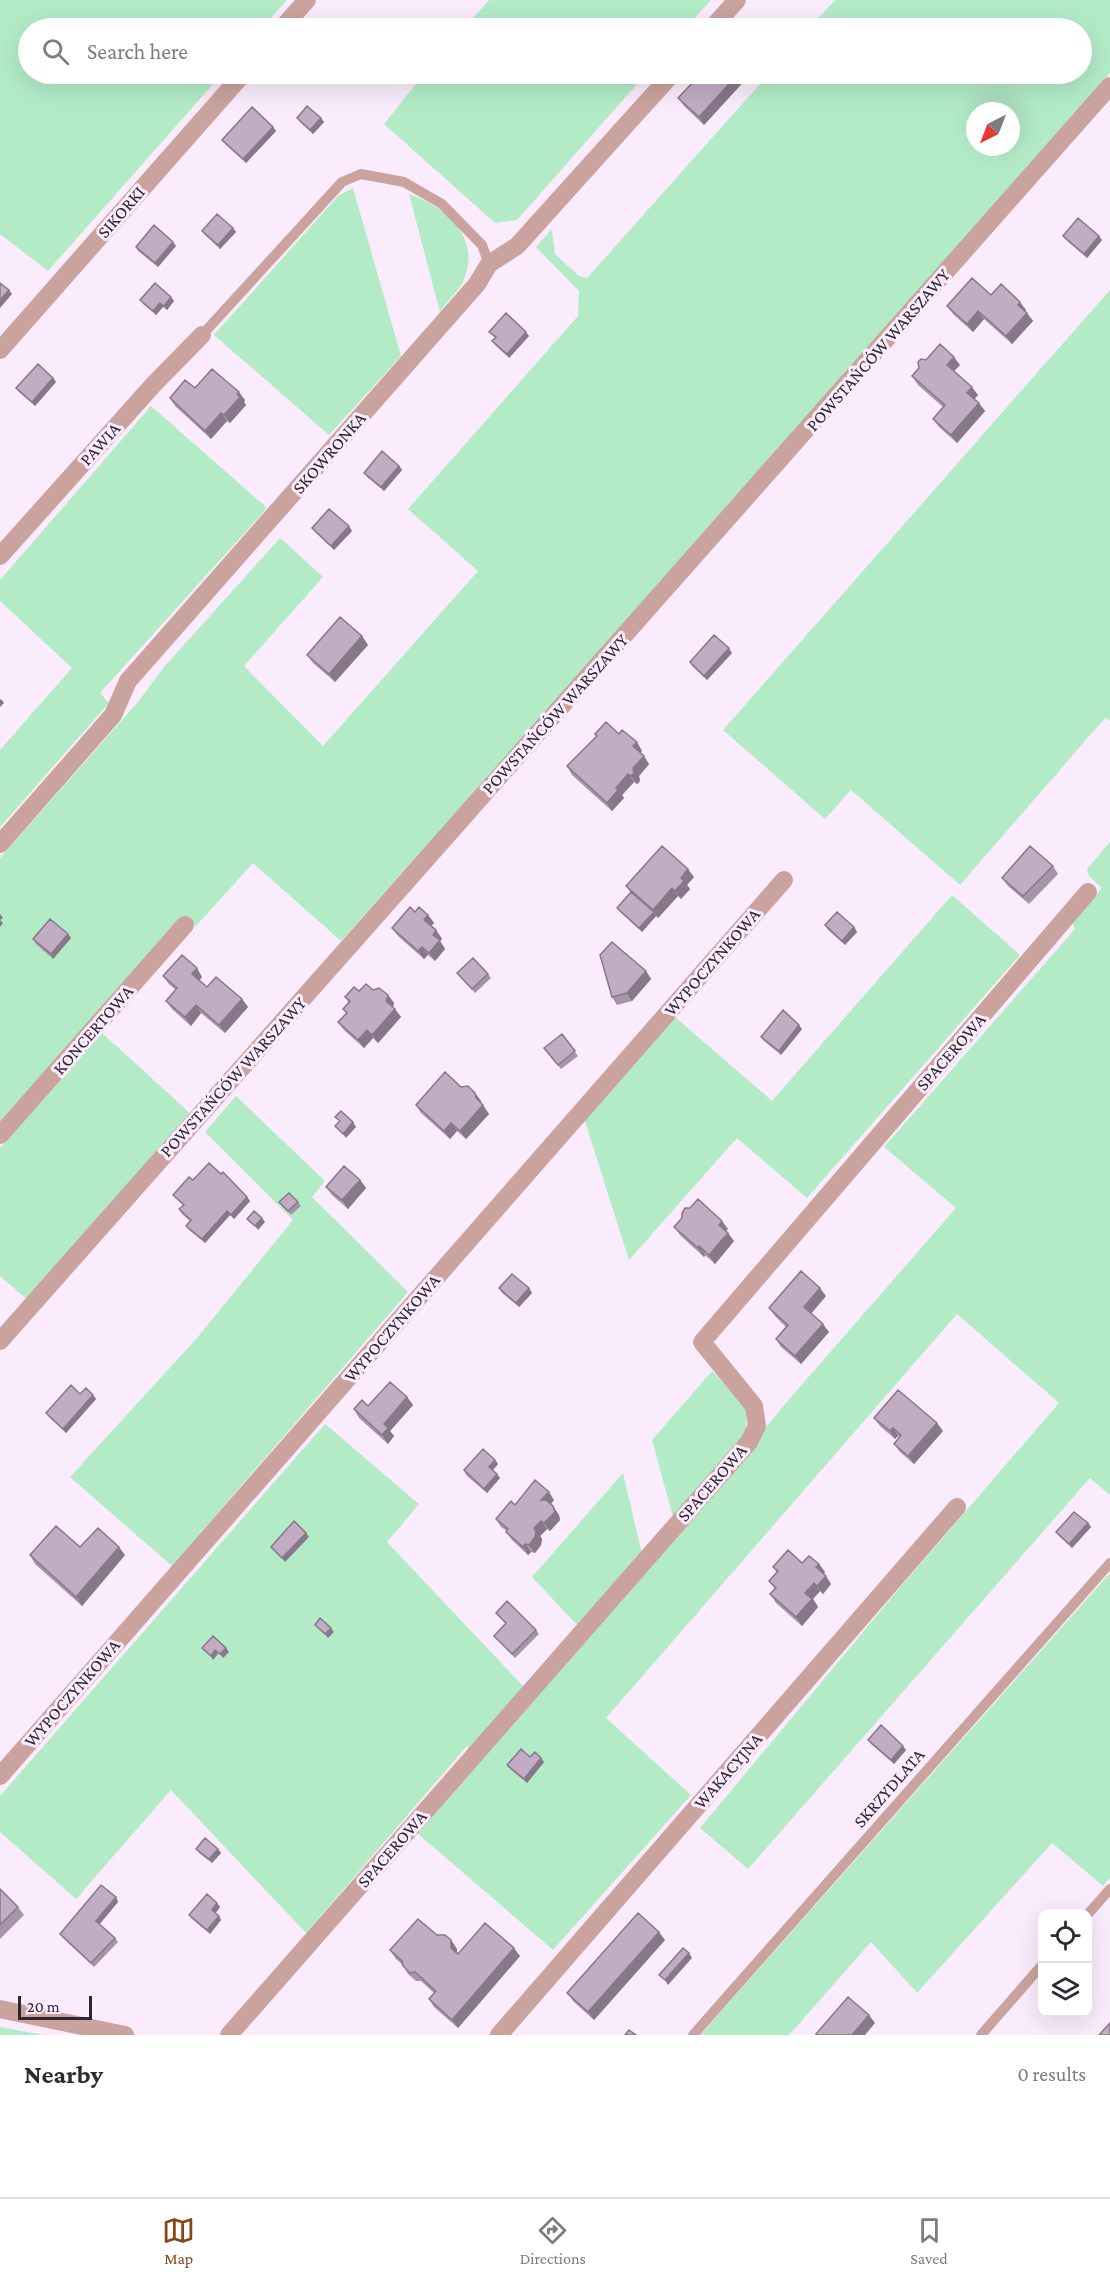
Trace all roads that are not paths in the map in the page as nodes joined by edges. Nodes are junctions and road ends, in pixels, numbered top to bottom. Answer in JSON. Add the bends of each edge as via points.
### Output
{"nodes":[{"id":1,"x":307,"y":0,"type":"edge"},
{"id":2,"x":737,"y":0,"type":"edge"},
{"id":3,"x":291,"y":18,"type":"edge"},
{"id":4,"x":721,"y":18,"type":"edge"},
{"id":5,"x":234,"y":84,"type":"edge"},
{"id":6,"x":663,"y":84,"type":"edge"},
{"id":7,"x":1110,"y":86,"type":"edge"},
{"id":8,"x":489,"y":264,"type":"junction"},
{"id":9,"x":202,"y":335,"type":"joint"},
{"id":10,"x":0,"y":350,"type":"edge"},
{"id":11,"x":0,"y":556,"type":"edge"},
{"id":12,"x":0,"y":844,"type":"edge"},
{"id":13,"x":784,"y":879,"type":"dead end"},
{"id":14,"x":1088,"y":892,"type":"dead end"},
{"id":15,"x":185,"y":925,"type":"dead end"},
{"id":16,"x":0,"y":1135,"type":"edge"},
{"id":17,"x":0,"y":1341,"type":"edge"},
{"id":18,"x":957,"y":1507,"type":"dead end"},
{"id":19,"x":1110,"y":1563,"type":"edge"},
{"id":20,"x":0,"y":1776,"type":"edge"},
{"id":21,"x":1110,"y":1889,"type":"edge"},
{"id":22,"x":1092,"y":1909,"type":"edge"},
{"id":23,"x":1038,"y":1970,"type":"edge"},
{"id":24,"x":0,"y":2009,"type":"edge"},
{"id":25,"x":125,"y":2035,"type":"edge"},
{"id":26,"x":229,"y":2035,"type":"edge"},
{"id":27,"x":499,"y":2035,"type":"edge"},
{"id":28,"x":693,"y":2035,"type":"edge"},
{"id":29,"x":981,"y":2035,"type":"edge"}],
"edges":[{"from":1,"to":3,"type":"street"},
{"from":2,"to":4,"type":"street"},
{"from":5,"to":10,"type":"street","name":"SIKORKI"},
{"from":6,"to":8,"type":"street","name":"SKOWRONKA","via":[[517,246]]},
{"from":7,"to":17,"type":"street","name":"POWSTAŃCÓW WARSZAWY"},
{"from":8,"to":9,"type":"lane","via":[[482,245],[442,204],[404,182],[361,174],[342,182]]},
{"from":8,"to":12,"type":"street","name":"SKOWRONKA","via":[[477,284],[128,681],[113,715]]},
{"from":9,"to":11,"type":"street","name":"PAWIA"},
{"from":13,"to":20,"type":"street","name":"WYPOCZYNKOWA"},
{"from":14,"to":26,"type":"street","name":"SPACEROWA","via":[[702,1342],[754,1406],[757,1426],[749,1442]]},
{"from":15,"to":16,"type":"street","name":"KONCERTOWA"},
{"from":18,"to":27,"type":"street","name":"WAKACYJNA"},
{"from":19,"to":28,"type":"lane","name":"SKRZYDLATA"},
{"from":21,"to":22,"type":"lane"},
{"from":23,"to":29,"type":"lane"},
{"from":24,"to":25,"type":"street"}]}
